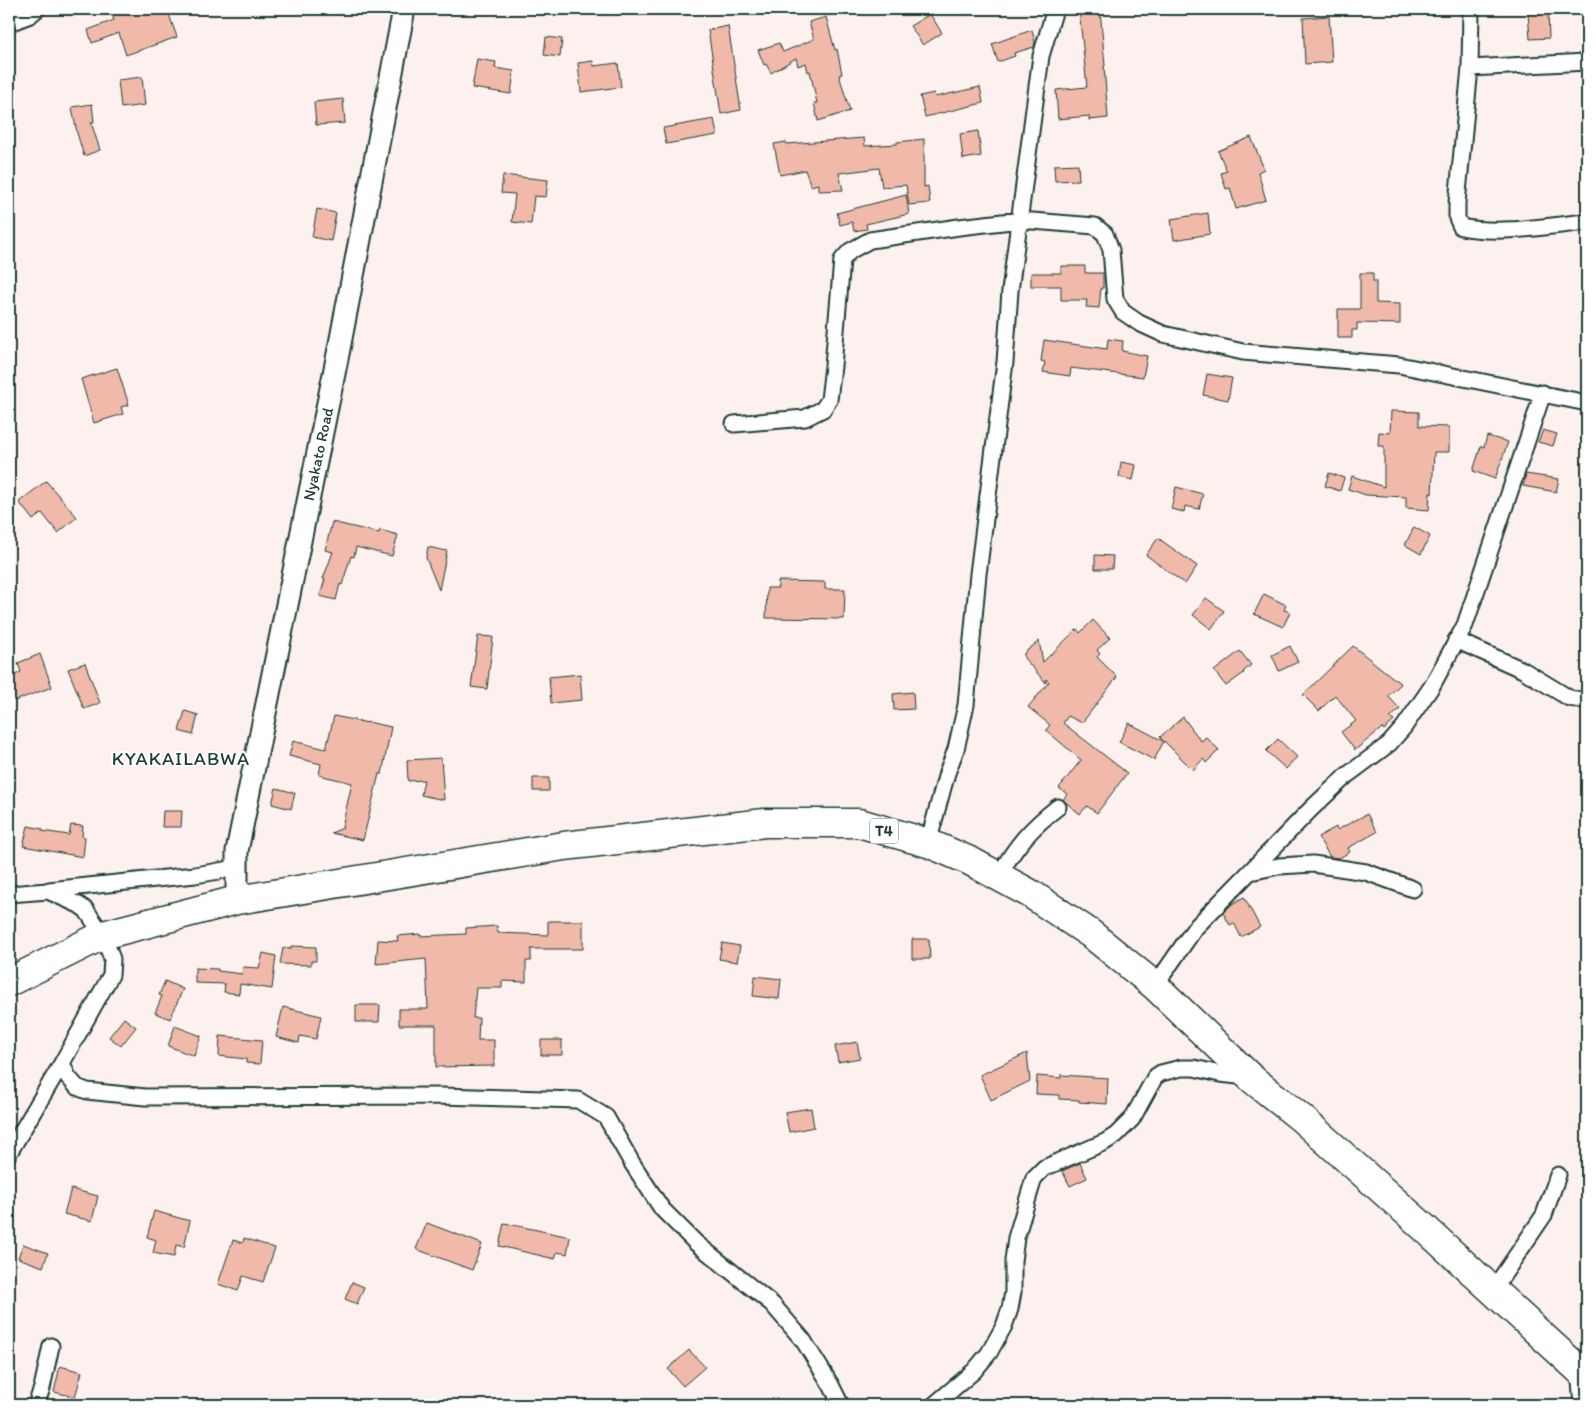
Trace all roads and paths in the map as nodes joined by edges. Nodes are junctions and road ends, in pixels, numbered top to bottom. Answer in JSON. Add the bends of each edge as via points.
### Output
{"nodes":[{"id":1,"x":37,"y":9,"type":"edge"},
{"id":2,"x":404,"y":9,"type":"edge"},
{"id":3,"x":1055,"y":9,"type":"edge"},
{"id":4,"x":1471,"y":9,"type":"edge"},
{"id":5,"x":9,"y":23,"type":"edge"},
{"id":6,"x":1587,"y":62,"type":"edge"},
{"id":7,"x":1470,"y":68,"type":"junction"},
{"id":8,"x":1020,"y":220,"type":"junction"},
{"id":9,"x":1587,"y":222,"type":"edge"},
{"id":10,"x":1543,"y":393,"type":"junction"},
{"id":11,"x":1587,"y":403,"type":"edge"},
{"id":12,"x":734,"y":424,"type":"dead end"},
{"id":13,"x":1456,"y":640,"type":"junction"},
{"id":14,"x":1587,"y":701,"type":"edge"},
{"id":15,"x":1058,"y":807,"type":"dead end"},
{"id":16,"x":928,"y":843,"type":"junction"},
{"id":17,"x":237,"y":868,"type":"junction"},
{"id":18,"x":1250,"y":872,"type":"junction"},
{"id":19,"x":999,"y":876,"type":"junction"},
{"id":20,"x":1413,"y":889,"type":"dead end"},
{"id":21,"x":48,"y":891,"type":"junction"},
{"id":22,"x":9,"y":894,"type":"edge"},
{"id":23,"x":237,"y":900,"type":"junction"},
{"id":24,"x":103,"y":935,"type":"junction"},
{"id":25,"x":9,"y":982,"type":"edge"},
{"id":26,"x":1155,"y":986,"type":"junction"},
{"id":27,"x":62,"y":1063,"type":"junction"},
{"id":28,"x":1251,"y":1078,"type":"junction"},
{"id":29,"x":9,"y":1153,"type":"edge"},
{"id":30,"x":1558,"y":1175,"type":"dead end"},
{"id":31,"x":1493,"y":1290,"type":"junction"},
{"id":32,"x":51,"y":1346,"type":"dead end"},
{"id":33,"x":1583,"y":1373,"type":"edge"},
{"id":34,"x":36,"y":1405,"type":"edge"},
{"id":35,"x":841,"y":1405,"type":"edge"},
{"id":36,"x":934,"y":1405,"type":"edge"},
{"id":37,"x":1582,"y":1405,"type":"edge"}],
"edges":[{"from":1,"to":5,"type":"street"},
{"from":2,"to":17,"type":"street","name":"Nyakato Road","via":[[237,851]]},
{"from":3,"to":8,"type":"street","via":[[1040,56]]},
{"from":4,"to":7,"type":"street"},
{"from":6,"to":7,"type":"street"},
{"from":7,"to":9,"type":"street","via":[[1457,203],[1461,227],[1500,230]]},
{"from":8,"to":10,"type":"street","via":[[1095,226],[1105,234],[1110,250],[1115,299],[1123,312],[1163,334],[1244,352],[1399,365]]},
{"from":8,"to":12,"type":"street","via":[[870,240],[850,251],[842,260],[829,400],[823,409],[805,418]]},
{"from":8,"to":16,"type":"street","via":[[978,574],[966,705]]},
{"from":10,"to":11,"type":"street"},
{"from":10,"to":13,"type":"street","via":[[1468,616]]},
{"from":13,"to":14,"type":"street","via":[[1523,670],[1569,698]]},
{"from":13,"to":18,"type":"street","via":[[1432,686],[1389,744],[1346,776]]},
{"from":15,"to":19,"type":"street","via":[[1021,840]]},
{"from":16,"to":19,"type":"highway","number":"T4"},
{"from":16,"to":23,"type":"highway","number":"T4","via":[[859,824],[765,823],[564,846]]},
{"from":17,"to":21,"type":"street"},
{"from":17,"to":23,"type":"street","name":"Nyakato Road"},
{"from":18,"to":20,"type":"street","via":[[1313,864],[1366,872]]},
{"from":18,"to":26,"type":"street","via":[[1195,928]]},
{"from":19,"to":26,"type":"highway","number":"T4","via":[[1091,934]]},
{"from":21,"to":22,"type":"street"},
{"from":21,"to":24,"type":"street","via":[[86,910]]},
{"from":23,"to":24,"type":"highway","number":"T4"},
{"from":24,"to":25,"type":"highway","number":"T4"},
{"from":24,"to":27,"type":"street","via":[[112,959],[111,975]]},
{"from":26,"to":28,"type":"highway","number":"T4"},
{"from":27,"to":29,"type":"street"},
{"from":27,"to":35,"type":"street","via":[[76,1087],[145,1097],[442,1096],[578,1100],[606,1117],[662,1209],[696,1243],[772,1304],[803,1340]]},
{"from":28,"to":31,"type":"highway","number":"T4","via":[[1301,1118]]},
{"from":28,"to":36,"type":"street","via":[[1194,1068],[1162,1073],[1154,1078],[1132,1120],[1116,1135],[1044,1168],[1034,1178],[1016,1238],[1010,1309],[1004,1326],[974,1371]]},
{"from":30,"to":31,"type":"street","via":[[1544,1215]]},
{"from":31,"to":33,"type":"highway","number":"T4"},
{"from":32,"to":34,"type":"street"},
{"from":33,"to":37,"type":"street"}]}
